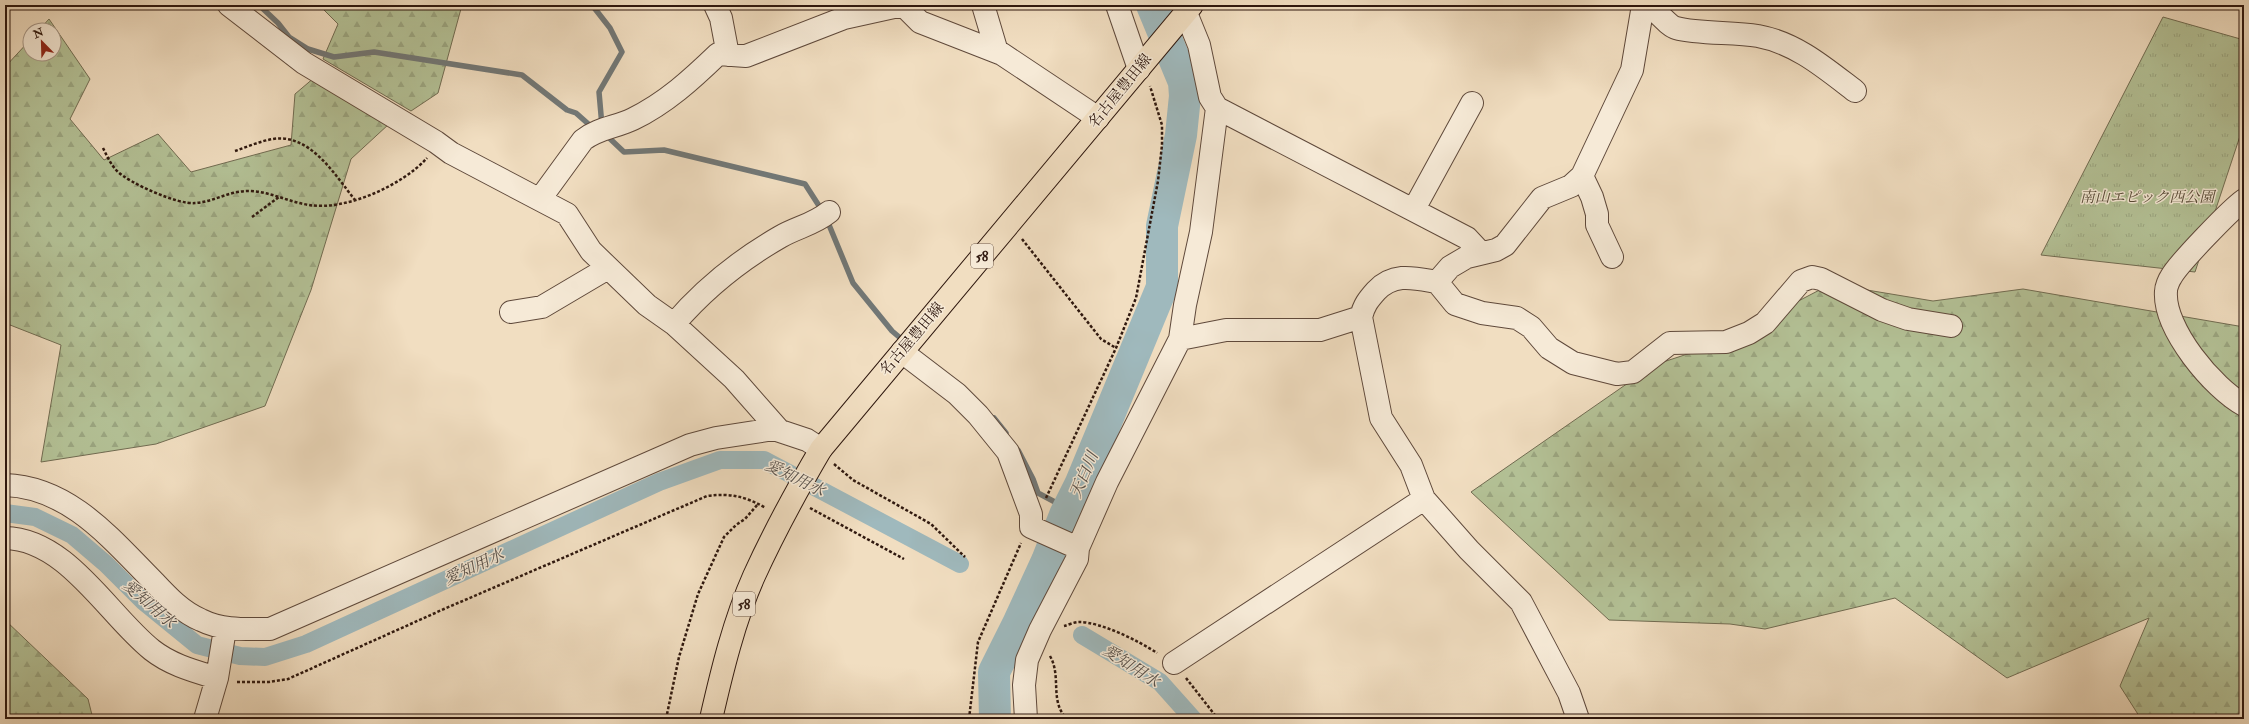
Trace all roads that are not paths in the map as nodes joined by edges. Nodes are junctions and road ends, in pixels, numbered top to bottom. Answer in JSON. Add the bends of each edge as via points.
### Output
{"nodes":[{"id":1,"x":229,"y":5,"type":"edge"},
{"id":2,"x":715,"y":5,"type":"edge"},
{"id":3,"x":903,"y":5,"type":"edge"},
{"id":4,"x":984,"y":5,"type":"edge"},
{"id":5,"x":1117,"y":5,"type":"edge"},
{"id":6,"x":1642,"y":5,"type":"edge"},
{"id":7,"x":1648,"y":5,"type":"edge"},
{"id":8,"x":1186,"y":13,"type":"edge"},
{"id":9,"x":997,"y":52,"type":"junction"},
{"id":10,"x":728,"y":55,"type":"junction"},
{"id":11,"x":1144,"y":62,"type":"junction"},
{"id":12,"x":1855,"y":91,"type":"dead end"},
{"id":13,"x":1472,"y":102,"type":"dead end"},
{"id":14,"x":1217,"y":108,"type":"junction"},
{"id":15,"x":1098,"y":118,"type":"junction"},
{"id":16,"x":1582,"y":176,"type":"junction"},
{"id":17,"x":540,"y":199,"type":"junction"},
{"id":18,"x":2243,"y":201,"type":"edge"},
{"id":19,"x":1414,"y":209,"type":"junction"},
{"id":20,"x":829,"y":212,"type":"dead end"},
{"id":21,"x":1481,"y":253,"type":"junction"},
{"id":22,"x":1612,"y":258,"type":"dead end"},
{"id":23,"x":608,"y":268,"type":"junction"},
{"id":24,"x":1437,"y":282,"type":"junction"},
{"id":25,"x":511,"y":312,"type":"dead end"},
{"id":26,"x":1361,"y":317,"type":"junction"},
{"id":27,"x":674,"y":324,"type":"junction"},
{"id":28,"x":1951,"y":326,"type":"dead end"},
{"id":29,"x":1180,"y":339,"type":"junction"},
{"id":30,"x":902,"y":352,"type":"junction"},
{"id":31,"x":2244,"y":405,"type":"edge"},
{"id":32,"x":774,"y":429,"type":"junction"},
{"id":33,"x":818,"y":454,"type":"junction"},
{"id":34,"x":5,"y":485,"type":"edge"},
{"id":35,"x":1424,"y":499,"type":"junction"},
{"id":36,"x":5,"y":538,"type":"edge"},
{"id":37,"x":1078,"y":548,"type":"junction"},
{"id":38,"x":225,"y":629,"type":"junction"},
{"id":39,"x":1174,"y":663,"type":"road end"},
{"id":40,"x":217,"y":678,"type":"junction"},
{"id":41,"x":205,"y":719,"type":"edge"},
{"id":42,"x":711,"y":719,"type":"edge"},
{"id":43,"x":1026,"y":719,"type":"edge"},
{"id":44,"x":1578,"y":719,"type":"edge"}],
"edges":[{"from":1,"to":17,"type":"street","via":[[304,62],[451,153]]},
{"from":2,"to":10,"type":"street","via":[[721,18]]},
{"from":3,"to":9,"type":"street","via":[[920,22]]},
{"from":3,"to":10,"type":"street","via":[[844,18],[746,56]]},
{"from":4,"to":9,"type":"street"},
{"from":5,"to":11,"type":"street"},
{"from":6,"to":16,"type":"street","via":[[1632,70]]},
{"from":7,"to":12,"type":"street","via":[[1674,28],[1758,36],[1789,46],[1807,55]]},
{"from":8,"to":11,"type":"main road","name":"名古屋豊田線","number":"58"},
{"from":8,"to":14,"type":"street","via":[[1199,45],[1210,97]]},
{"from":9,"to":15,"type":"street"},
{"from":10,"to":17,"type":"street","via":[[718,54],[674,95],[645,113],[598,131],[583,140]]},
{"from":11,"to":15,"type":"main road","name":"名古屋豊田線","number":"58"},
{"from":13,"to":19,"type":"street"},
{"from":14,"to":19,"type":"street"},
{"from":14,"to":29,"type":"street","via":[[1201,232]]},
{"from":15,"to":30,"type":"main road","name":"名古屋豊田線","number":"58"},
{"from":16,"to":21,"type":"street","via":[[1571,186],[1542,198],[1505,245]]},
{"from":16,"to":22,"type":"street","via":[[1592,197],[1597,225]]},
{"from":17,"to":23,"type":"street","via":[[567,214],[591,251]]},
{"from":18,"to":31,"type":"street","via":[[2176,271],[2166,292],[2174,327],[2206,374],[2230,398]]},
{"from":19,"to":21,"type":"street","via":[[1467,238]]},
{"from":20,"to":27,"type":"street","via":[[817,222],[781,236],[704,290]]},
{"from":21,"to":24,"type":"street","via":[[1450,266]]},
{"from":23,"to":25,"type":"street","via":[[542,307]]},
{"from":23,"to":27,"type":"street","via":[[647,305]]},
{"from":24,"to":26,"type":"street","via":[[1408,277],[1396,278],[1384,284],[1365,303]]},
{"from":24,"to":28,"type":"street","via":[[1455,304],[1482,313],[1517,318],[1531,327],[1548,348],[1573,363],[1617,374],[1634,372],[1670,343],[1726,342],[1749,333],[1765,323],[1801,280],[1812,277],[1821,278],[1882,310],[1908,319]]},
{"from":26,"to":29,"type":"street","via":[[1320,330],[1226,330]]},
{"from":26,"to":35,"type":"street","via":[[1381,418],[1411,465]]},
{"from":27,"to":32,"type":"street","via":[[734,379],[778,429]]},
{"from":29,"to":37,"type":"street","via":[[1107,482]]},
{"from":30,"to":33,"type":"main road","name":"名古屋豊田線","number":"58"},
{"from":30,"to":37,"type":"street","via":[[973,410],[1008,452],[1031,520]]},
{"from":32,"to":33,"type":"street","via":[[807,440]]},
{"from":32,"to":38,"type":"street","via":[[716,438],[690,445],[270,629]]},
{"from":33,"to":42,"type":"main road","name":"名古屋豊田線","number":"58","via":[[751,584],[723,666]]},
{"from":34,"to":38,"type":"street","via":[[42,491],[90,518],[185,612]]},
{"from":35,"to":39,"type":"street"},
{"from":35,"to":44,"type":"street","via":[[1469,550],[1521,602],[1569,694]]},
{"from":36,"to":40,"type":"street","via":[[28,541],[47,549],[86,583],[153,650],[185,668]]},
{"from":37,"to":43,"type":"street","via":[[1077,559],[1027,660],[1024,685]]},
{"from":38,"to":40,"type":"street"},
{"from":40,"to":41,"type":"street"}]}
